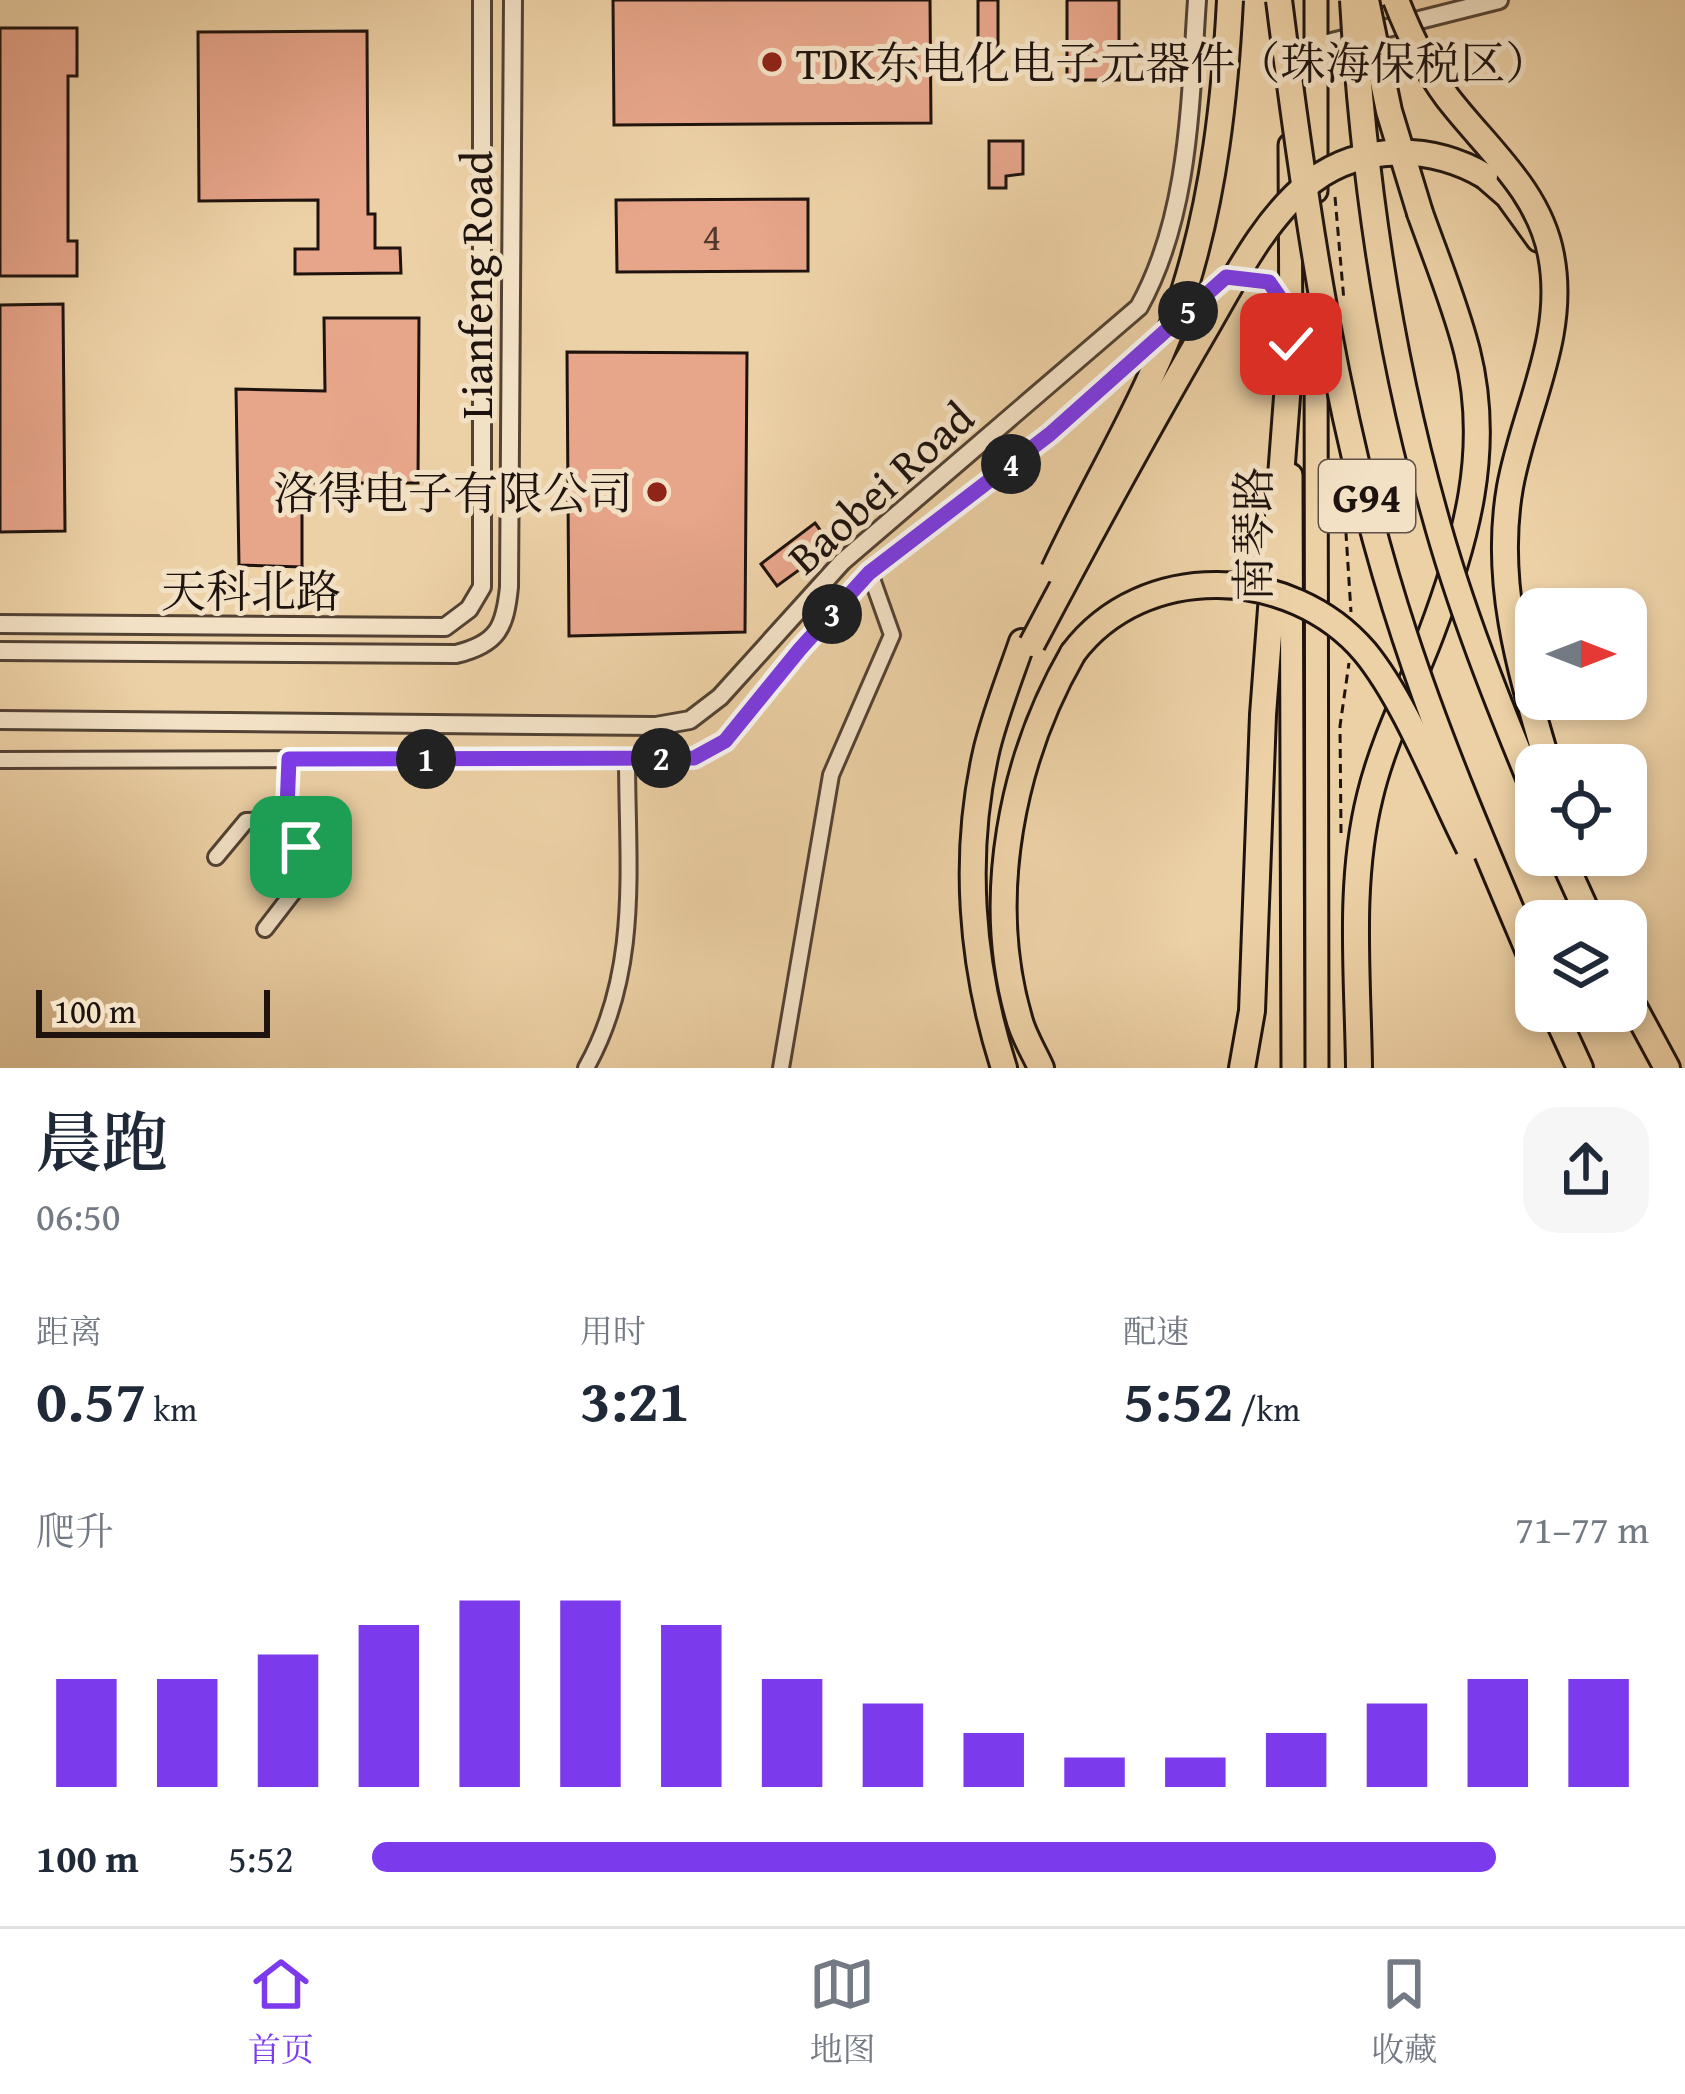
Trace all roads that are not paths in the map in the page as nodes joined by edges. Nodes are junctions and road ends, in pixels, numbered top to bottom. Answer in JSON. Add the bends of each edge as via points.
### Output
{"nodes":[{"id":1,"x":482,"y":0,"type":"edge"},
{"id":2,"x":513,"y":0,"type":"edge"},
{"id":3,"x":1197,"y":0,"type":"edge"},
{"id":4,"x":1230,"y":0,"type":"edge"},
{"id":5,"x":1279,"y":0,"type":"edge"},
{"id":6,"x":1290,"y":0,"type":"edge"},
{"id":7,"x":1316,"y":0,"type":"edge"},
{"id":8,"x":1352,"y":0,"type":"edge"},
{"id":9,"x":1366,"y":0,"type":"edge"},
{"id":10,"x":1396,"y":0,"type":"edge"},
{"id":11,"x":1499,"y":0,"type":"edge"},
{"id":12,"x":1316,"y":46,"type":"junction"},
{"id":13,"x":1290,"y":217,"type":"junction"},
{"id":14,"x":1554,"y":268,"type":"junction"},
{"id":15,"x":1226,"y":277,"type":"junction"},
{"id":16,"x":1291,"y":314,"type":"junction"},
{"id":17,"x":1291,"y":344,"type":"junction"},
{"id":18,"x":869,"y":573,"type":"junction"},
{"id":19,"x":482,"y":587,"type":"joint"},
{"id":20,"x":0,"y":623,"type":"edge"},
{"id":21,"x":1027,"y":643,"type":"junction"},
{"id":22,"x":0,"y":652,"type":"edge"},
{"id":23,"x":0,"y":720,"type":"edge"},
{"id":24,"x":1516,"y":744,"type":"edge"},
{"id":25,"x":1543,"y":744,"type":"edge"},
{"id":26,"x":627,"y":758,"type":"junction"},
{"id":27,"x":289,"y":759,"type":"junction"},
{"id":28,"x":0,"y":760,"type":"edge"},
{"id":29,"x":280,"y":820,"type":"junction"},
{"id":30,"x":216,"y":857,"type":"dead end"},
{"id":31,"x":1515,"y":918,"type":"edge"},
{"id":32,"x":265,"y":928,"type":"dead end"},
{"id":33,"x":1515,"y":940,"type":"edge"},
{"id":34,"x":1019,"y":1018,"type":"junction"},
{"id":35,"x":1647,"y":1031,"type":"edge"},
{"id":36,"x":1562,"y":1032,"type":"edge"},
{"id":37,"x":1575,"y":1060,"type":"edge"},
{"id":38,"x":586,"y":1068,"type":"edge"},
{"id":39,"x":781,"y":1068,"type":"edge"},
{"id":40,"x":1004,"y":1068,"type":"edge"},
{"id":41,"x":1030,"y":1068,"type":"edge"},
{"id":42,"x":1041,"y":1068,"type":"edge"},
{"id":43,"x":1243,"y":1068,"type":"edge"},
{"id":44,"x":1293,"y":1068,"type":"edge"},
{"id":45,"x":1317,"y":1068,"type":"edge"},
{"id":46,"x":1359,"y":1068,"type":"edge"},
{"id":47,"x":1667,"y":1068,"type":"edge"}],
"edges":[{"from":1,"to":19,"type":"street","name":"Lianfeng Road"},
{"from":2,"to":22,"type":"street","name":"Lianfeng Road","via":[[509,586],[494,638],[456,654]]},
{"from":3,"to":23,"type":"street","name":"Baobei Road","via":[[1172,234],[1139,307],[842,562],[691,720],[656,726]]},
{"from":4,"to":21,"type":"highway","bridge":true,"via":[[1218,139],[1184,291]]},
{"from":5,"to":31,"type":"highway","number":"G94","bridge":true,"via":[[1323,311],[1381,556],[1442,739]]},
{"from":6,"to":13,"type":"main road","name":"南琴路"},
{"from":7,"to":12,"type":"main road","name":"南琴路"},
{"from":8,"to":24,"type":"highway","number":"G94","bridge":true,"via":[[1369,194],[1409,418],[1464,607]]},
{"from":9,"to":46,"type":"highway","bridge":true,"via":[[1403,162],[1467,349],[1478,439],[1464,541],[1365,817]]},
{"from":10,"to":14,"type":"highway","bridge":true,"via":[[1436,81],[1534,206]]},
{"from":11,"to":12,"type":"street"},
{"from":12,"to":45,"type":"main road","name":"南琴路"},
{"from":13,"to":15,"type":"street"},
{"from":13,"to":16,"type":"main road","name":"南琴路"},
{"from":14,"to":21,"type":"highway","bridge":true,"via":[[1508,196],[1454,160],[1362,157],[1311,182],[1224,298]]},
{"from":14,"to":25,"type":"highway","bridge":true,"via":[[1550,346],[1516,458],[1505,532],[1509,620]]},
{"from":15,"to":16,"type":"street","via":[[1269,282]]},
{"from":15,"to":18,"type":"street","via":[[1050,434]]},
{"from":16,"to":17,"type":"main road","name":"南琴路"},
{"from":17,"to":43,"type":"highway"},
{"from":17,"to":44,"type":"main road","name":"南琴路"},
{"from":18,"to":26,"type":"street","via":[[725,741],[694,758]]},
{"from":18,"to":39,"type":"street","via":[[892,635],[831,775]]},
{"from":19,"to":20,"type":"street","name":"天科北路","via":[[445,627]]},
{"from":21,"to":40,"type":"highway","via":[[988,747],[973,881],[980,965]]},
{"from":26,"to":27,"type":"street"},
{"from":26,"to":38,"type":"street","via":[[627,948],[616,1003]]},
{"from":27,"to":28,"type":"street"},
{"from":27,"to":29,"type":"street"},
{"from":29,"to":30,"type":"street","via":[[246,821]]},
{"from":29,"to":32,"type":"street","via":[[301,847],[305,877]]},
{"from":33,"to":34,"type":"highway","bridge":true,"via":[[1368,656],[1337,627],[1261,590],[1169,589],[1098,624],[1073,653],[1037,725],[1006,868]]},
{"from":34,"to":41,"type":"highway"},
{"from":34,"to":42,"type":"highway"},
{"from":35,"to":47,"type":"highway"},
{"from":36,"to":37,"type":"highway"}]}
